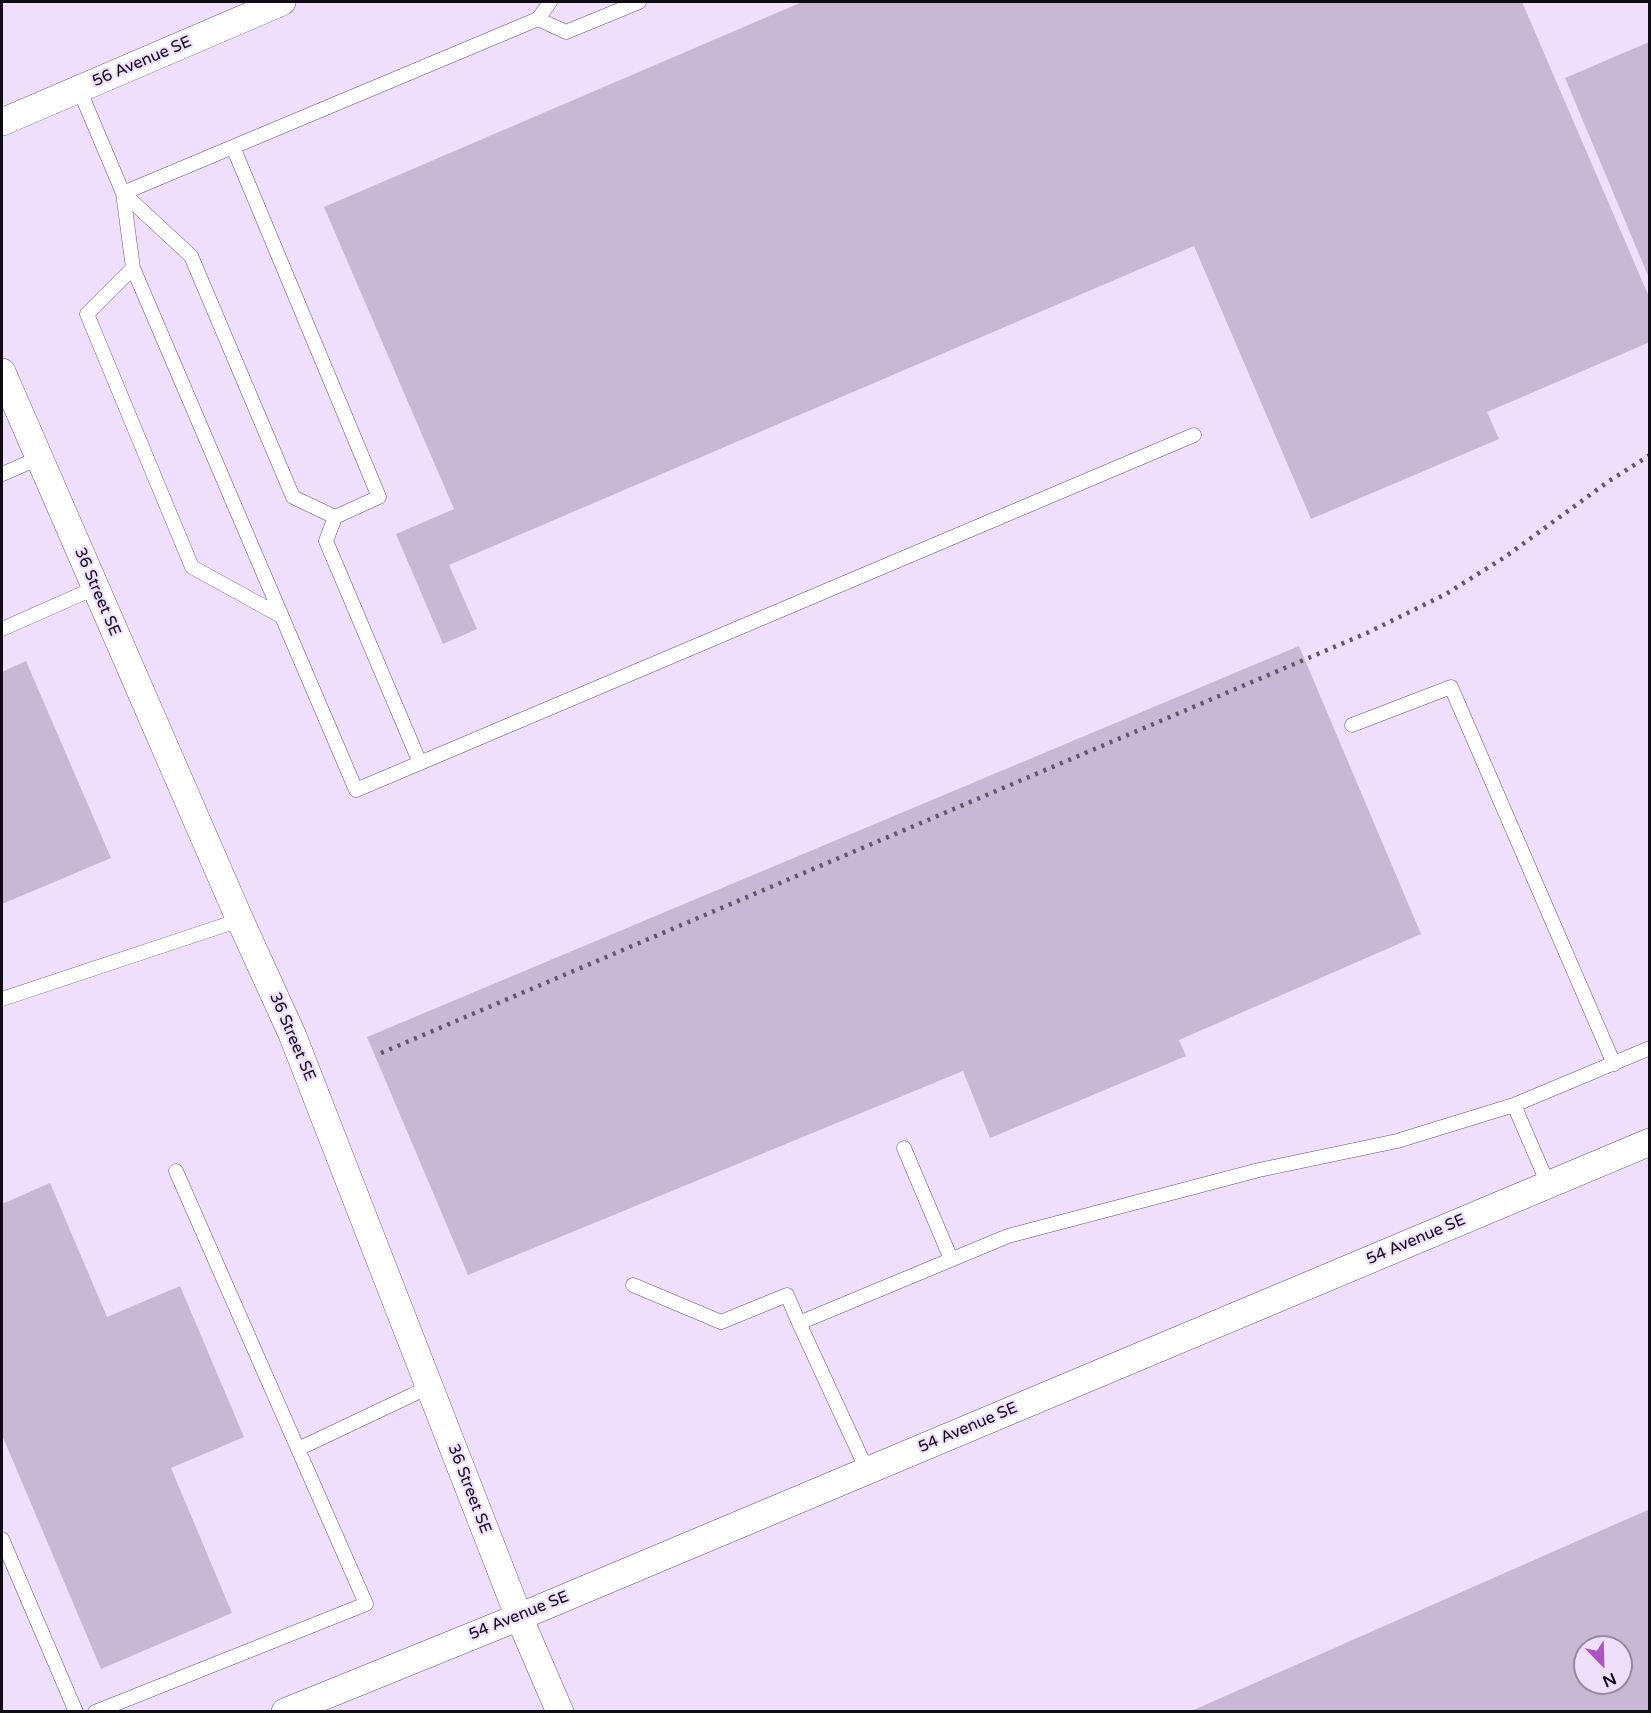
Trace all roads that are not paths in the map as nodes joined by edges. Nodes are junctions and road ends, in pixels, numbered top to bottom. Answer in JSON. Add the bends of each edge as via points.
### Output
{"nodes":[{"id":1,"x":282,"y":2,"type":"edge"},
{"id":2,"x":550,"y":2,"type":"edge"},
{"id":3,"x":639,"y":2,"type":"edge"},
{"id":4,"x":538,"y":19,"type":"junction"},
{"id":5,"x":79,"y":89,"type":"junction"},
{"id":6,"x":2,"y":122,"type":"edge"},
{"id":7,"x":233,"y":147,"type":"junction"},
{"id":8,"x":123,"y":193,"type":"junction"},
{"id":9,"x":132,"y":268,"type":"junction"},
{"id":10,"x":2,"y":372,"type":"edge"},
{"id":11,"x":1194,"y":435,"type":"dead end"},
{"id":12,"x":39,"y":458,"type":"junction"},
{"id":13,"x":2,"y":474,"type":"edge"},
{"id":14,"x":335,"y":517,"type":"junction"},
{"id":15,"x":95,"y":588,"type":"junction"},
{"id":16,"x":281,"y":616,"type":"junction"},
{"id":17,"x":2,"y":629,"type":"edge"},
{"id":18,"x":1352,"y":725,"type":"dead end"},
{"id":19,"x":420,"y":763,"type":"junction"},
{"id":20,"x":240,"y":920,"type":"junction"},
{"id":21,"x":2,"y":999,"type":"edge"},
{"id":22,"x":1650,"y":1048,"type":"edge"},
{"id":23,"x":1614,"y":1064,"type":"junction"},
{"id":24,"x":1514,"y":1105,"type":"junction"},
{"id":25,"x":1650,"y":1142,"type":"edge"},
{"id":26,"x":904,"y":1148,"type":"dead end"},
{"id":27,"x":176,"y":1172,"type":"dead end"},
{"id":28,"x":1548,"y":1184,"type":"junction"},
{"id":29,"x":951,"y":1259,"type":"junction"},
{"id":30,"x":633,"y":1284,"type":"dead end"},
{"id":31,"x":799,"y":1323,"type":"junction"},
{"id":32,"x":429,"y":1387,"type":"junction"},
{"id":33,"x":298,"y":1449,"type":"junction"},
{"id":34,"x":867,"y":1470,"type":"junction"},
{"id":35,"x":2,"y":1539,"type":"edge"},
{"id":36,"x":519,"y":1617,"type":"junction"},
{"id":37,"x":76,"y":1712,"type":"edge"},
{"id":38,"x":96,"y":1712,"type":"edge"},
{"id":39,"x":285,"y":1712,"type":"edge"},
{"id":40,"x":560,"y":1712,"type":"edge"}],
"edges":[{"from":1,"to":5,"type":"street","name":"56 Avenue SE"},
{"from":2,"to":4,"type":"lane"},
{"from":3,"to":4,"type":"lane","via":[[566,32]]},
{"from":4,"to":7,"type":"lane"},
{"from":5,"to":6,"type":"street","name":"56 Avenue SE"},
{"from":5,"to":8,"type":"lane"},
{"from":7,"to":8,"type":"lane"},
{"from":7,"to":14,"type":"lane","via":[[379,496]]},
{"from":8,"to":9,"type":"lane"},
{"from":8,"to":14,"type":"lane","via":[[191,256],[294,497]]},
{"from":9,"to":16,"type":"lane"},
{"from":9,"to":16,"type":"lane","via":[[87,314],[192,567]]},
{"from":10,"to":12,"type":"street","name":"36 Street SE"},
{"from":11,"to":19,"type":"lane"},
{"from":12,"to":13,"type":"lane"},
{"from":12,"to":15,"type":"street","name":"36 Street SE"},
{"from":14,"to":19,"type":"lane","via":[[326,541]]},
{"from":15,"to":17,"type":"lane"},
{"from":15,"to":20,"type":"street","name":"36 Street SE"},
{"from":16,"to":19,"type":"lane","via":[[356,790]]},
{"from":18,"to":23,"type":"lane","via":[[1451,687]]},
{"from":20,"to":21,"type":"lane"},
{"from":20,"to":32,"type":"street","name":"36 Street SE","via":[[292,1034]]},
{"from":22,"to":23,"type":"lane"},
{"from":23,"to":24,"type":"lane"},
{"from":24,"to":28,"type":"lane"},
{"from":24,"to":29,"type":"lane","via":[[1397,1141],[1259,1170],[1008,1236]]},
{"from":25,"to":28,"type":"street","name":"54 Avenue SE"},
{"from":26,"to":29,"type":"lane"},
{"from":27,"to":33,"type":"lane"},
{"from":28,"to":34,"type":"street","name":"54 Avenue SE"},
{"from":29,"to":31,"type":"lane"},
{"from":30,"to":31,"type":"lane","via":[[721,1322],[787,1295]]},
{"from":31,"to":34,"type":"lane"},
{"from":32,"to":33,"type":"lane"},
{"from":32,"to":36,"type":"street","name":"36 Street SE"},
{"from":33,"to":38,"type":"lane","via":[[366,1604]]},
{"from":34,"to":36,"type":"street","name":"54 Avenue SE"},
{"from":35,"to":37,"type":"lane"},
{"from":36,"to":39,"type":"street","name":"54 Avenue SE"},
{"from":36,"to":40,"type":"street","name":"36 Street SE"}]}
